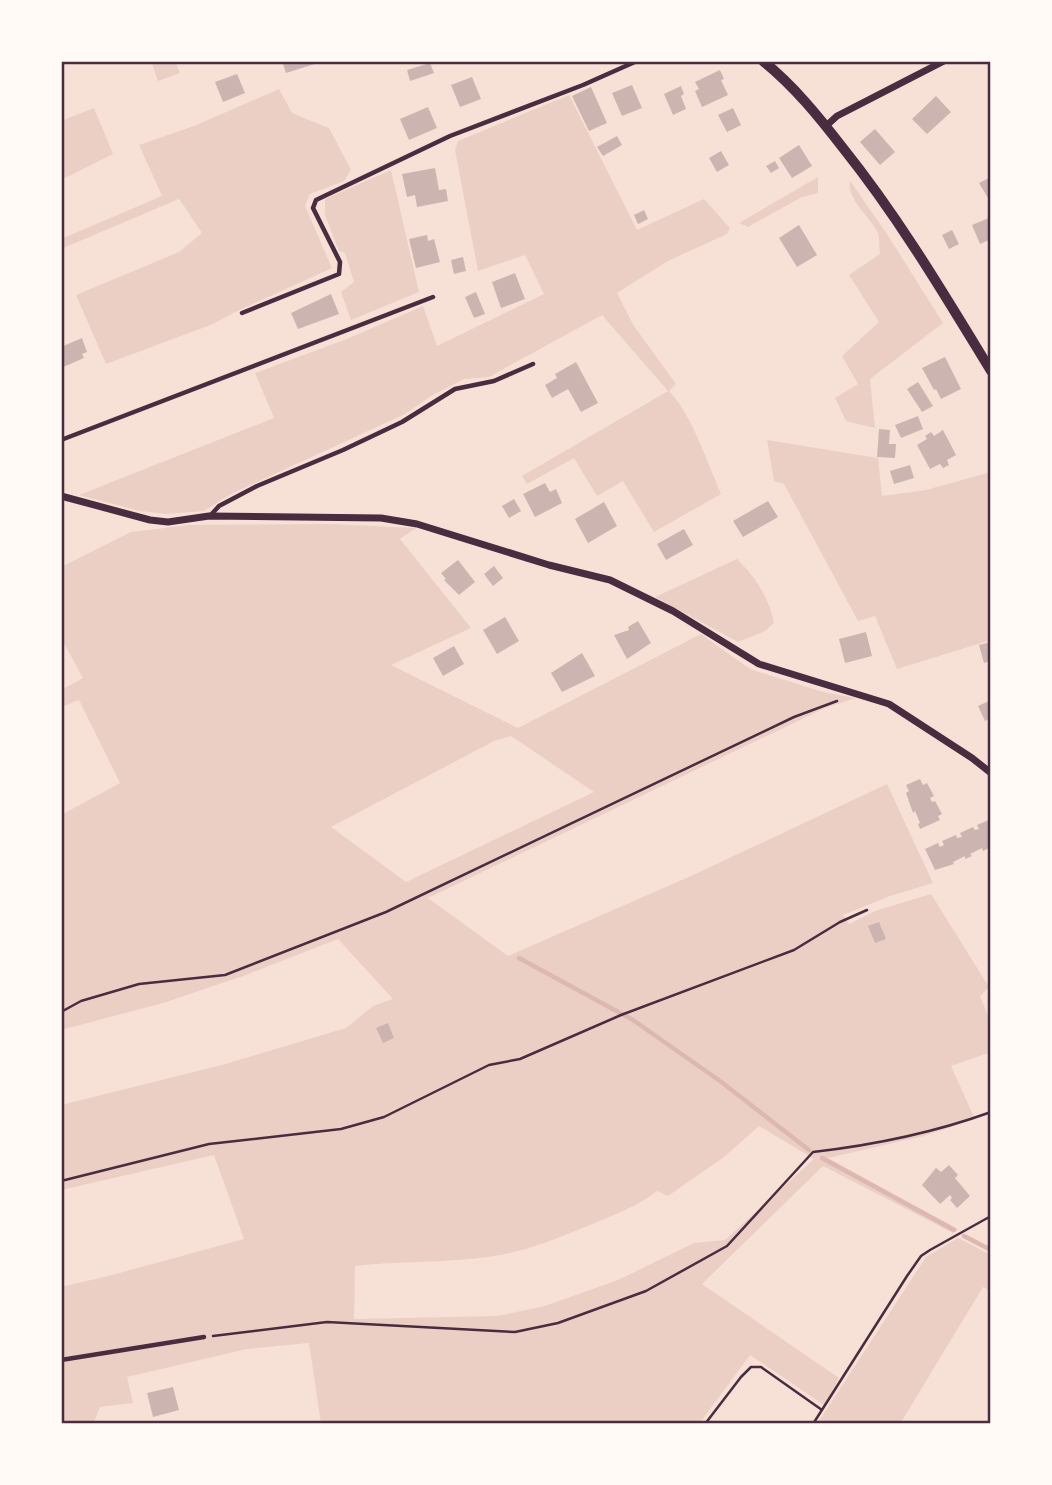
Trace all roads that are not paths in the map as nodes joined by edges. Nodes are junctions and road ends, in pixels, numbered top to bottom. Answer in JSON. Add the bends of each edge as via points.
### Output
{"nodes":[{"id":1,"x":637,"y":61,"type":"edge"},
{"id":2,"x":763,"y":61,"type":"edge"},
{"id":3,"x":943,"y":61,"type":"edge"},
{"id":4,"x":826,"y":126,"type":"junction"},
{"id":5,"x":433,"y":297,"type":"dead end"},
{"id":6,"x":242,"y":313,"type":"dead end"},
{"id":7,"x":533,"y":364,"type":"dead end"},
{"id":8,"x":991,"y":371,"type":"edge"},
{"id":9,"x":61,"y":440,"type":"edge"},
{"id":10,"x":61,"y":496,"type":"edge"},
{"id":11,"x":209,"y":516,"type":"junction"},
{"id":12,"x":991,"y":773,"type":"edge"},
{"id":13,"x":204,"y":1337,"type":"road end"},
{"id":14,"x":61,"y":1360,"type":"edge"}],
"edges":[{"from":1,"to":6,"type":"lane","via":[[450,136],[316,200],[313,208],[340,262],[339,274]]},
{"from":2,"to":4,"type":"street"},
{"from":3,"to":4,"type":"street"},
{"from":4,"to":8,"type":"street","via":[[891,211]]},
{"from":5,"to":9,"type":"lane"},
{"from":7,"to":11,"type":"lane","via":[[494,381],[455,389],[402,422],[257,486]]},
{"from":10,"to":11,"type":"street","via":[[150,520]]},
{"from":11,"to":12,"type":"street","via":[[381,518],[417,524],[612,581],[673,611],[760,664],[888,704]]},
{"from":13,"to":14,"type":"lane"}]}
